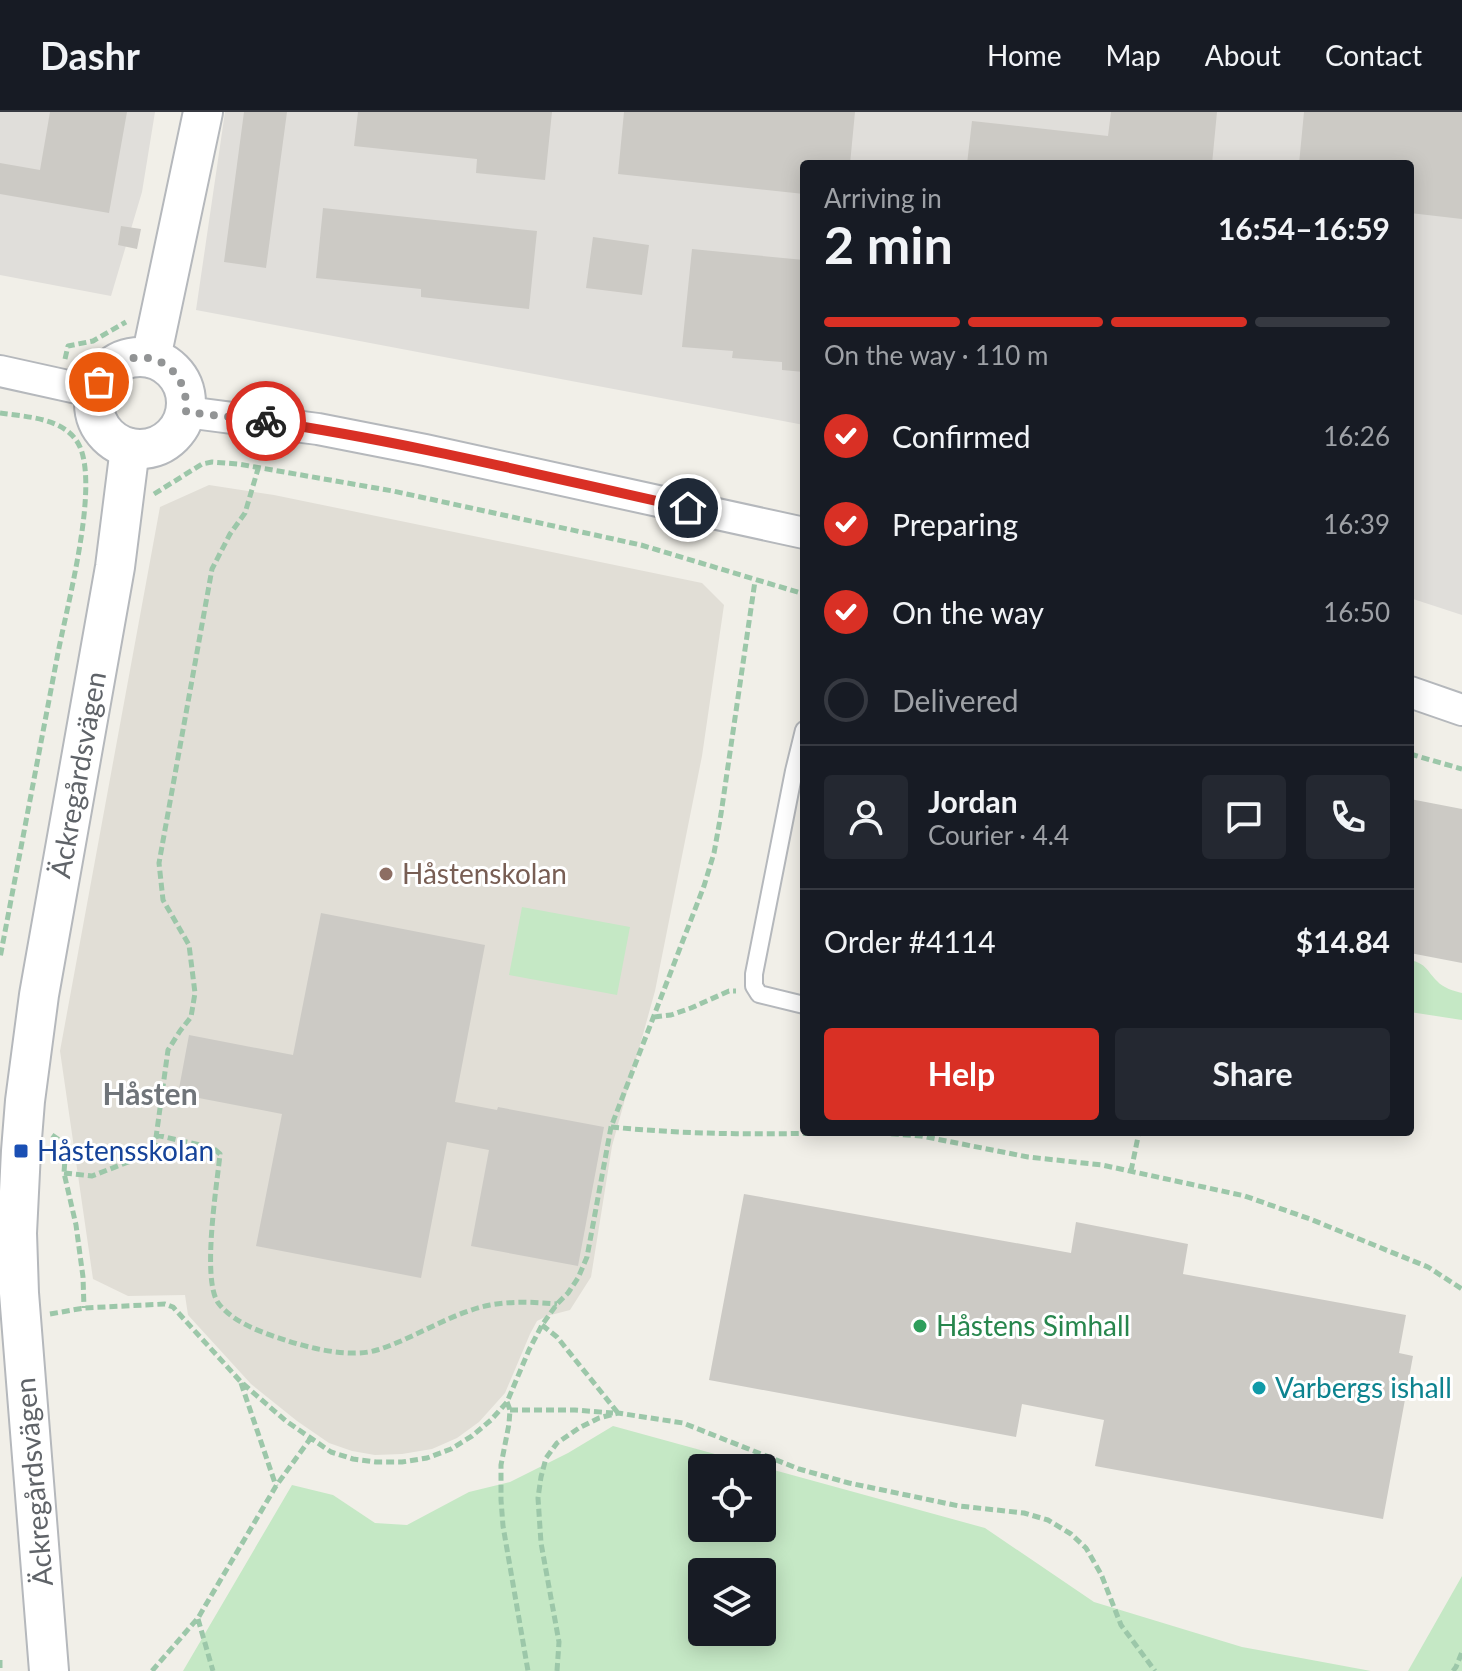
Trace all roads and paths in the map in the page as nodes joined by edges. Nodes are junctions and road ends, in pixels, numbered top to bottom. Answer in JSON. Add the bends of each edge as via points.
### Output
{"nodes":[{"id":1,"x":203,"y":112,"type":"edge"},
{"id":2,"x":129,"y":318,"type":"dead end"},
{"id":3,"x":151,"y":358,"type":"junction"},
{"id":4,"x":0,"y":371,"type":"edge"},
{"id":5,"x":78,"y":387,"type":"junction"},
{"id":6,"x":186,"y":412,"type":"junction"},
{"id":7,"x":0,"y":413,"type":"edge"},
{"id":8,"x":53,"y":423,"type":"junction"},
{"id":9,"x":130,"y":448,"type":"junction"},
{"id":10,"x":258,"y":469,"type":"junction"},
{"id":11,"x":86,"y":488,"type":"junction"},
{"id":12,"x":123,"y":493,"type":"junction"},
{"id":13,"x":800,"y":532,"type":"edge"},
{"id":14,"x":755,"y":581,"type":"junction"},
{"id":15,"x":800,"y":593,"type":"edge"},
{"id":16,"x":1414,"y":693,"type":"edge"},
{"id":17,"x":1462,"y":710,"type":"edge"},
{"id":18,"x":800,"y":746,"type":"edge"},
{"id":19,"x":1414,"y":755,"type":"edge"},
{"id":20,"x":1462,"y":769,"type":"edge"},
{"id":21,"x":0,"y":958,"type":"edge"},
{"id":22,"x":754,"y":986,"type":"junction"},
{"id":23,"x":800,"y":1004,"type":"edge"},
{"id":24,"x":654,"y":1017,"type":"junction"},
{"id":25,"x":12,"y":1100,"type":"edge"},
{"id":26,"x":611,"y":1127,"type":"junction"},
{"id":27,"x":47,"y":1132,"type":"dead end"},
{"id":28,"x":800,"y":1134,"type":"edge"},
{"id":29,"x":156,"y":1135,"type":"junction"},
{"id":30,"x":921,"y":1136,"type":"edge"},
{"id":31,"x":1138,"y":1136,"type":"edge"},
{"id":32,"x":1131,"y":1171,"type":"junction"},
{"id":33,"x":64,"y":1173,"type":"junction"},
{"id":34,"x":1462,"y":1289,"type":"edge"},
{"id":35,"x":557,"y":1304,"type":"junction"},
{"id":36,"x":84,"y":1308,"type":"junction"},
{"id":37,"x":42,"y":1316,"type":"dead end"},
{"id":38,"x":542,"y":1325,"type":"junction"},
{"id":39,"x":241,"y":1382,"type":"junction"},
{"id":40,"x":507,"y":1402,"type":"junction"},
{"id":41,"x":510,"y":1410,"type":"junction"},
{"id":42,"x":618,"y":1413,"type":"junction"},
{"id":43,"x":310,"y":1439,"type":"junction"},
{"id":44,"x":276,"y":1486,"type":"junction"},
{"id":45,"x":198,"y":1618,"type":"junction"},
{"id":46,"x":1462,"y":1652,"type":"edge"},
{"id":47,"x":0,"y":1660,"type":"edge"},
{"id":48,"x":0,"y":1671,"type":"edge"},
{"id":49,"x":49,"y":1671,"type":"edge"},
{"id":50,"x":152,"y":1671,"type":"edge"},
{"id":51,"x":213,"y":1671,"type":"edge"},
{"id":52,"x":528,"y":1671,"type":"edge"},
{"id":53,"x":557,"y":1671,"type":"edge"},
{"id":54,"x":1155,"y":1671,"type":"edge"},
{"id":55,"x":1453,"y":1671,"type":"edge"}],
"edges":[{"from":1,"to":3,"type":"street"},
{"from":2,"to":5,"type":"path","via":[[93,341],[68,346]]},
{"from":3,"to":5,"type":"street","via":[[121,361]]},
{"from":3,"to":6,"type":"street","via":[[169,367],[182,383]]},
{"from":4,"to":5,"type":"street"},
{"from":5,"to":8,"type":"path"},
{"from":5,"to":9,"type":"street","via":[[101,428]]},
{"from":6,"to":9,"type":"street","via":[[166,442],[149,449]]},
{"from":6,"to":13,"type":"street","via":[[318,429]]},
{"from":7,"to":8,"type":"path"},
{"from":8,"to":11,"type":"path","via":[[72,435],[80,449]]},
{"from":9,"to":12,"type":"street","name":"Äckregårdsvägen"},
{"from":10,"to":12,"type":"path","via":[[212,462],[152,495]]},
{"from":10,"to":14,"type":"path","via":[[393,491],[641,545]]},
{"from":10,"to":29,"type":"path","via":[[245,513],[212,569],[159,863],[163,900],[189,945],[195,993],[191,1017],[168,1050]]},
{"from":11,"to":12,"type":"path"},
{"from":11,"to":21,"type":"path"},
{"from":12,"to":25,"type":"street","name":"Äckregårdsvägen","via":[[115,567],[46,952]]},
{"from":14,"to":15,"type":"path"},
{"from":14,"to":24,"type":"path","via":[[714,853]]},
{"from":16,"to":17,"type":"street"},
{"from":18,"to":22,"type":"lane"},
{"from":19,"to":20,"type":"path"},
{"from":22,"to":23,"type":"lane","via":[[766,997]]},
{"from":22,"to":24,"type":"path"},
{"from":24,"to":26,"type":"path"},
{"from":25,"to":49,"type":"street","name":"Äckregårdsvägen","via":[[19,1293]]},
{"from":26,"to":28,"type":"path"},
{"from":26,"to":35,"type":"path","via":[[587,1257]]},
{"from":27,"to":33,"type":"path","via":[[66,1145]]},
{"from":29,"to":33,"type":"path","via":[[154,1152],[92,1176]]},
{"from":29,"to":35,"type":"path","via":[[220,1154],[211,1285],[217,1303],[269,1335],[360,1354],[489,1305]]},
{"from":30,"to":32,"type":"path"},
{"from":31,"to":32,"type":"path"},
{"from":32,"to":34,"type":"path","via":[[1245,1196],[1310,1219],[1428,1267]]},
{"from":33,"to":36,"type":"path","via":[[76,1225]]},
{"from":35,"to":38,"type":"path"},
{"from":36,"to":37,"type":"path"},
{"from":36,"to":39,"type":"path","via":[[173,1307]]},
{"from":38,"to":40,"type":"path"},
{"from":38,"to":42,"type":"path"},
{"from":39,"to":43,"type":"path"},
{"from":39,"to":44,"type":"path"},
{"from":40,"to":41,"type":"path"},
{"from":40,"to":43,"type":"path","via":[[472,1436],[427,1458],[353,1459]]},
{"from":41,"to":42,"type":"path"},
{"from":41,"to":52,"type":"path","via":[[501,1500]]},
{"from":42,"to":53,"type":"path","via":[[557,1443],[541,1477],[541,1543],[559,1642]]},
{"from":42,"to":54,"type":"path","via":[[683,1423],[849,1483],[1048,1520],[1086,1548],[1121,1625]]},
{"from":43,"to":44,"type":"path"},
{"from":44,"to":45,"type":"path"},
{"from":45,"to":50,"type":"path"},
{"from":45,"to":51,"type":"path"},
{"from":46,"to":55,"type":"path"},
{"from":47,"to":48,"type":"path"}]}
